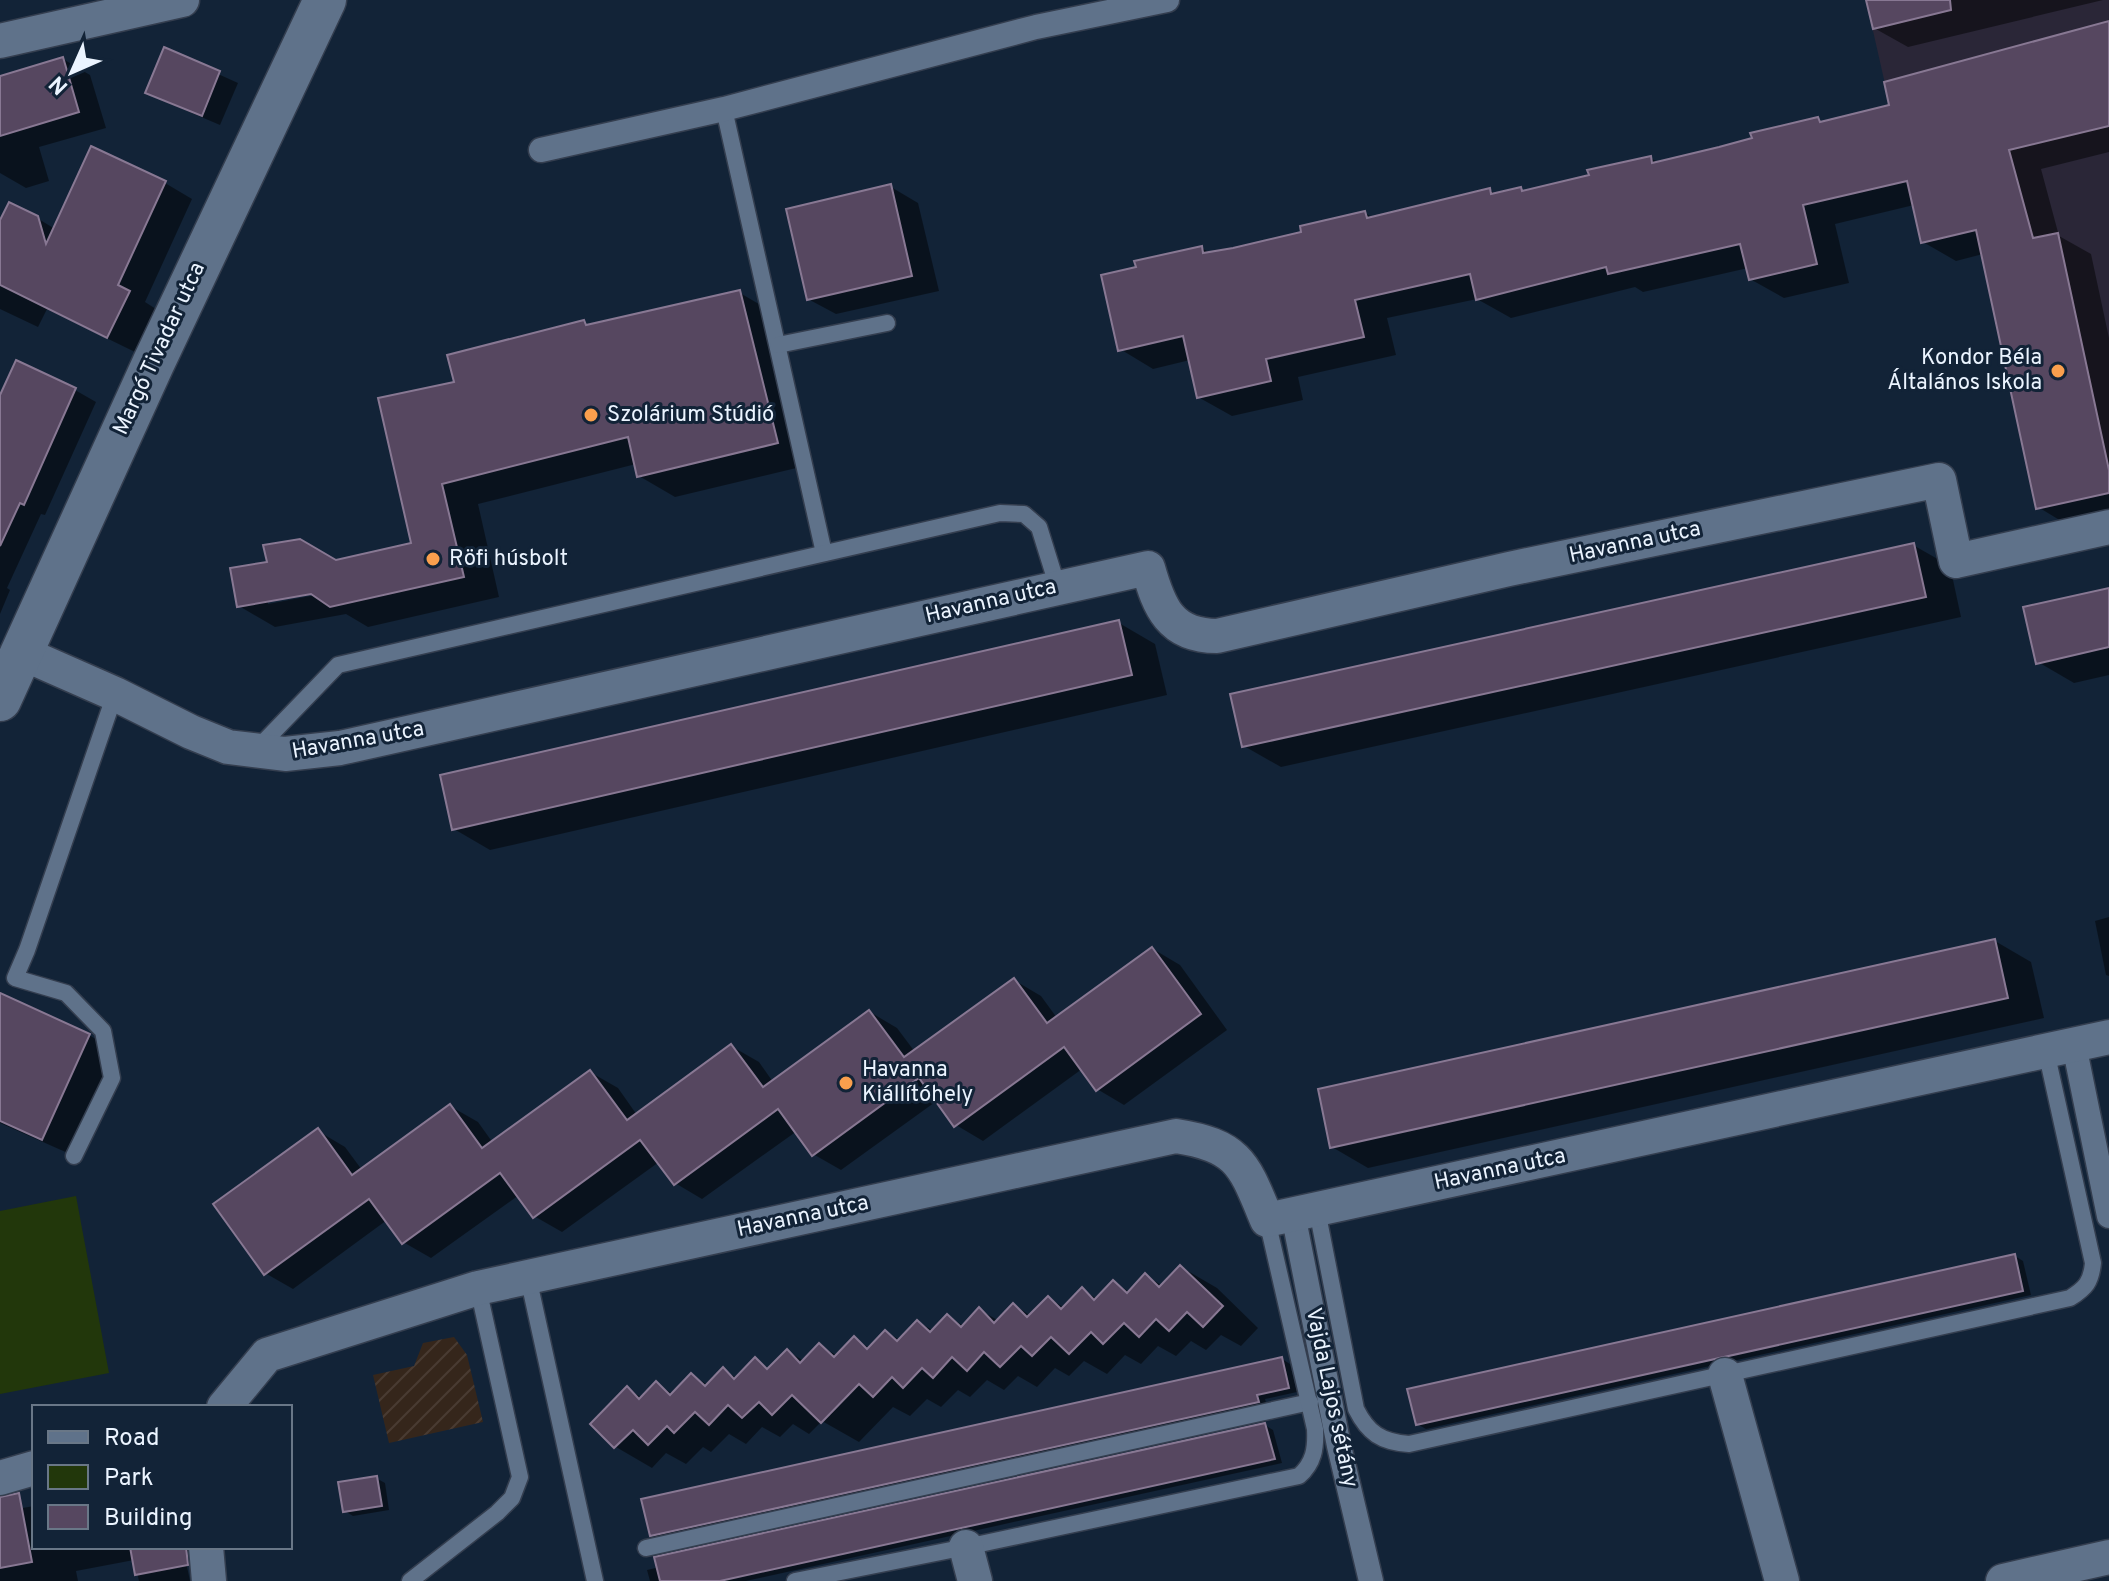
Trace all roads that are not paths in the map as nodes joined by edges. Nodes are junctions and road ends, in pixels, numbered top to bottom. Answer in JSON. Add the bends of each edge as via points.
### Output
{"nodes":[{"id":1,"x":182,"y":0,"type":"edge"},
{"id":2,"x":325,"y":0,"type":"edge"},
{"id":3,"x":1167,"y":0,"type":"edge"},
{"id":4,"x":0,"y":41,"type":"edge"},
{"id":5,"x":724,"y":109,"type":"junction"},
{"id":6,"x":541,"y":150,"type":"dead end"},
{"id":7,"x":887,"y":323,"type":"dead end"},
{"id":8,"x":778,"y":345,"type":"junction"},
{"id":9,"x":2109,"y":527,"type":"edge"},
{"id":10,"x":824,"y":553,"type":"junction"},
{"id":11,"x":1058,"y":588,"type":"junction"},
{"id":12,"x":22,"y":653,"type":"junction"},
{"id":13,"x":115,"y":694,"type":"junction"},
{"id":14,"x":0,"y":700,"type":"edge"},
{"id":15,"x":255,"y":751,"type":"junction"},
{"id":16,"x":2109,"y":1037,"type":"edge"},
{"id":17,"x":2060,"y":1048,"type":"junction"},
{"id":18,"x":74,"y":1156,"type":"dead end"},
{"id":19,"x":1292,"y":1215,"type":"junction"},
{"id":20,"x":2109,"y":1216,"type":"edge"},
{"id":21,"x":528,"y":1277,"type":"junction"},
{"id":22,"x":478,"y":1288,"type":"junction"},
{"id":23,"x":1725,"y":1375,"type":"junction"},
{"id":24,"x":1310,"y":1402,"type":"junction"},
{"id":25,"x":226,"y":1405,"type":"edge"},
{"id":26,"x":32,"y":1469,"type":"edge"},
{"id":27,"x":0,"y":1478,"type":"edge"},
{"id":28,"x":966,"y":1547,"type":"junction"},
{"id":29,"x":646,"y":1548,"type":"dead end"},
{"id":30,"x":206,"y":1549,"type":"edge"},
{"id":31,"x":2109,"y":1557,"type":"edge"},
{"id":32,"x":209,"y":1581,"type":"edge"},
{"id":33,"x":410,"y":1581,"type":"edge"},
{"id":34,"x":595,"y":1581,"type":"edge"},
{"id":35,"x":795,"y":1581,"type":"edge"},
{"id":36,"x":975,"y":1581,"type":"edge"},
{"id":37,"x":1371,"y":1581,"type":"edge"},
{"id":38,"x":1782,"y":1581,"type":"edge"},
{"id":39,"x":2003,"y":1581,"type":"edge"}],
"edges":[{"from":1,"to":4,"type":"street"},
{"from":2,"to":12,"type":"street","name":"Margó Tivadar utca"},
{"from":3,"to":5,"type":"street","via":[[1036,27]]},
{"from":5,"to":6,"type":"street"},
{"from":5,"to":8,"type":"lane"},
{"from":7,"to":8,"type":"lane"},
{"from":8,"to":10,"type":"lane"},
{"from":9,"to":11,"type":"street","name":"Havanna utca","via":[[1956,561],[1939,480],[1217,636],[1196,634],[1175,623],[1157,600],[1148,568]]},
{"from":10,"to":11,"type":"lane","via":[[1000,513],[1024,514],[1039,527]]},
{"from":10,"to":15,"type":"lane","via":[[338,665]]},
{"from":11,"to":15,"type":"street","name":"Havanna utca","via":[[340,748],[285,754]]},
{"from":12,"to":13,"type":"street","name":"Havanna utca"},
{"from":12,"to":14,"type":"street","name":"Margó Tivadar utca"},
{"from":13,"to":15,"type":"street","name":"Havanna utca","via":[[191,732]]},
{"from":13,"to":18,"type":"lane","via":[[15,978],[66,993],[103,1031],[112,1078]]},
{"from":16,"to":17,"type":"street","name":"Havanna utca"},
{"from":17,"to":19,"type":"street","name":"Havanna utca"},
{"from":17,"to":20,"type":"street"},
{"from":17,"to":23,"type":"lane","via":[[2093,1263],[2084,1289],[2070,1298]]},
{"from":19,"to":21,"type":"street","name":"Havanna utca","via":[[1238,1159],[1203,1140],[1176,1136]]},
{"from":19,"to":23,"type":"lane","via":[[1356,1409],[1378,1437],[1409,1444]]},
{"from":19,"to":24,"type":"lane"},
{"from":19,"to":37,"type":"street","name":"Vajda Lajos sétány"},
{"from":21,"to":22,"type":"street","name":"Havanna utca"},
{"from":21,"to":34,"type":"lane"},
{"from":22,"to":25,"type":"street","name":"Havanna utca","via":[[267,1355]]},
{"from":22,"to":33,"type":"lane","via":[[520,1477],[512,1498],[497,1513]]},
{"from":23,"to":38,"type":"street"},
{"from":24,"to":28,"type":"lane","via":[[1314,1454],[1299,1476]]},
{"from":24,"to":29,"type":"lane"},
{"from":26,"to":27,"type":"street"},
{"from":28,"to":35,"type":"lane"},
{"from":28,"to":36,"type":"street"},
{"from":30,"to":32,"type":"street"},
{"from":31,"to":39,"type":"street"}]}
